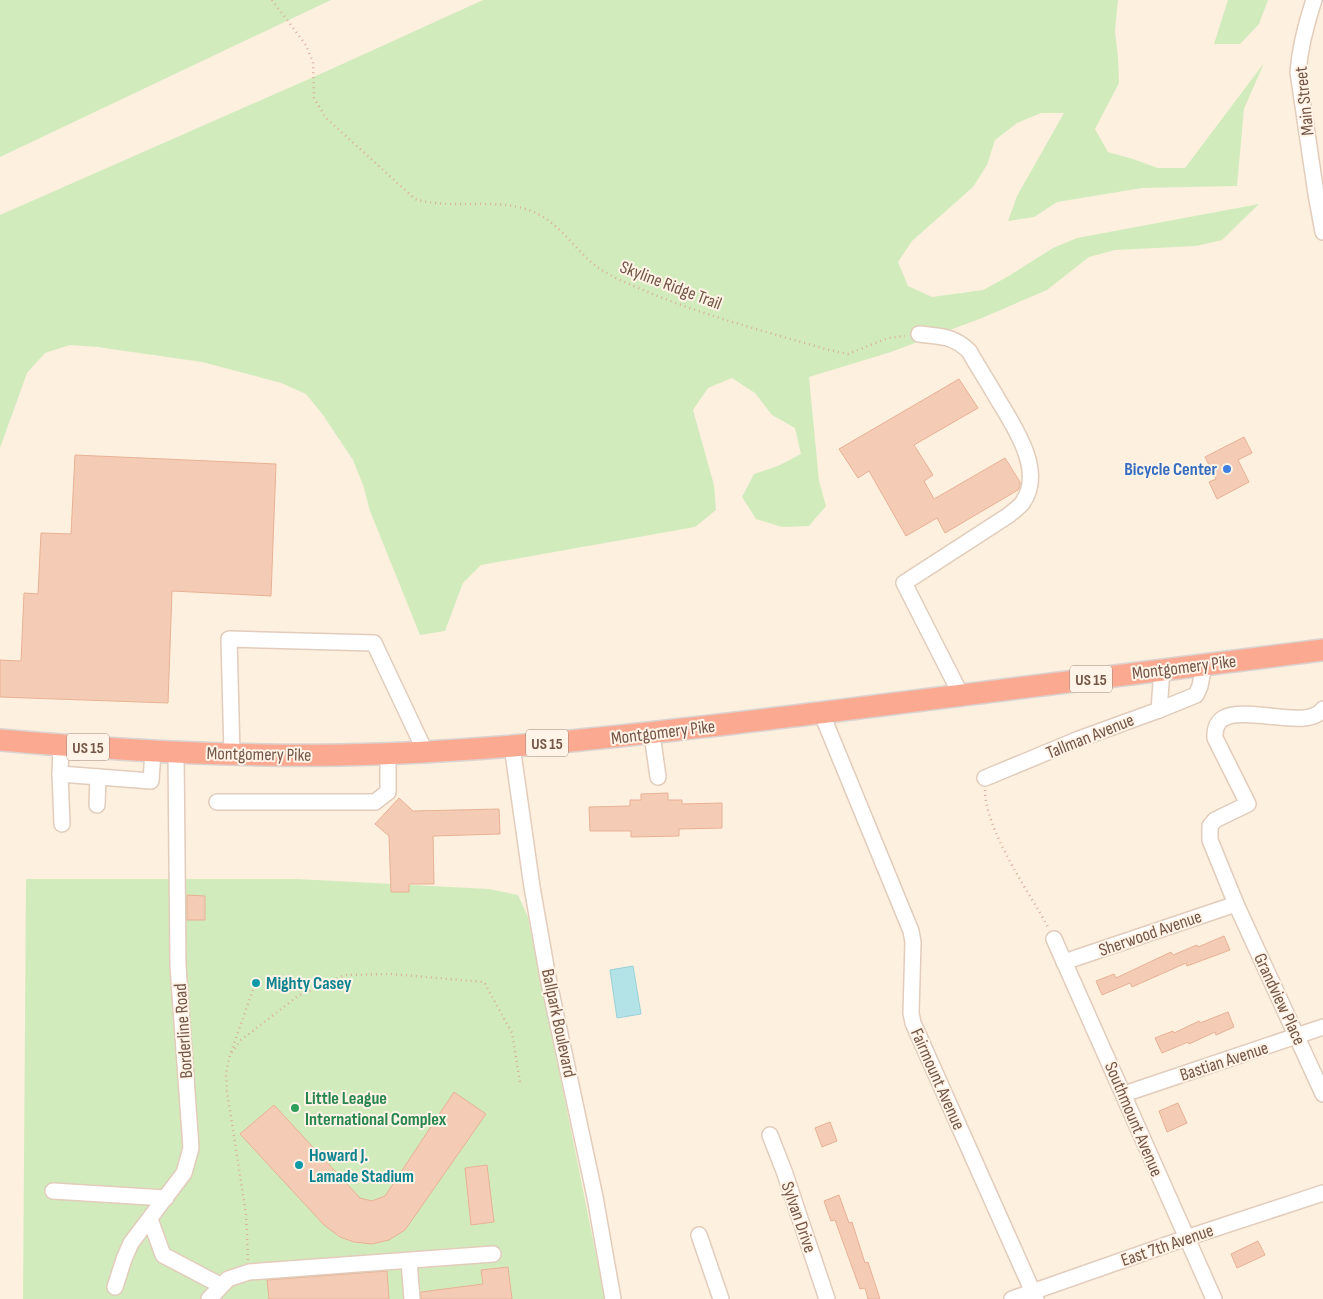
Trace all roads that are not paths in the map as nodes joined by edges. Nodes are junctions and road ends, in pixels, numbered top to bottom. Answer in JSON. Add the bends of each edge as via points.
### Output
{"nodes":[{"id":1,"x":1314,"y":0,"type":"edge"},
{"id":2,"x":1322,"y":216,"type":"edge"},
{"id":3,"x":1323,"y":232,"type":"edge"},
{"id":4,"x":919,"y":334,"type":"road end"},
{"id":5,"x":1323,"y":650,"type":"edge"},
{"id":6,"x":1204,"y":665,"type":"junction"},
{"id":7,"x":1162,"y":670,"type":"junction"},
{"id":8,"x":961,"y":695,"type":"junction"},
{"id":9,"x":1323,"y":709,"type":"edge"},
{"id":10,"x":1159,"y":710,"type":"junction"},
{"id":11,"x":821,"y":712,"type":"junction"},
{"id":12,"x":652,"y":734,"type":"junction"},
{"id":13,"x":0,"y":740,"type":"edge"},
{"id":14,"x":61,"y":745,"type":"junction"},
{"id":15,"x":512,"y":746,"type":"junction"},
{"id":16,"x":154,"y":751,"type":"junction"},
{"id":17,"x":425,"y":751,"type":"junction"},
{"id":18,"x":176,"y":752,"type":"junction"},
{"id":19,"x":388,"y":753,"type":"junction"},
{"id":20,"x":232,"y":754,"type":"junction"},
{"id":21,"x":60,"y":774,"type":"junction"},
{"id":22,"x":98,"y":777,"type":"junction"},
{"id":23,"x":658,"y":777,"type":"dead end"},
{"id":24,"x":986,"y":778,"type":"road end"},
{"id":25,"x":217,"y":802,"type":"dead end"},
{"id":26,"x":97,"y":805,"type":"dead end"},
{"id":27,"x":62,"y":824,"type":"dead end"},
{"id":28,"x":1236,"y":904,"type":"junction"},
{"id":29,"x":1054,"y":939,"type":"road end"},
{"id":30,"x":1064,"y":962,"type":"junction"},
{"id":31,"x":1323,"y":1027,"type":"edge"},
{"id":32,"x":1297,"y":1037,"type":"junction"},
{"id":33,"x":1124,"y":1094,"type":"junction"},
{"id":34,"x":1323,"y":1094,"type":"edge"},
{"id":35,"x":770,"y":1135,"type":"dead end"},
{"id":36,"x":53,"y":1191,"type":"dead end"},
{"id":37,"x":1323,"y":1193,"type":"edge"},
{"id":38,"x":166,"y":1198,"type":"junction"},
{"id":39,"x":150,"y":1219,"type":"junction"},
{"id":40,"x":698,"y":1235,"type":"dead end"},
{"id":41,"x":1186,"y":1238,"type":"junction"},
{"id":42,"x":493,"y":1254,"type":"dead end"},
{"id":43,"x":409,"y":1260,"type":"junction"},
{"id":44,"x":220,"y":1285,"type":"junction"},
{"id":45,"x":115,"y":1287,"type":"dead end"},
{"id":46,"x":1034,"y":1295,"type":"edge"},
{"id":47,"x":209,"y":1299,"type":"edge"},
{"id":48,"x":412,"y":1299,"type":"edge"},
{"id":49,"x":613,"y":1299,"type":"edge"},
{"id":50,"x":721,"y":1299,"type":"edge"},
{"id":51,"x":827,"y":1299,"type":"edge"},
{"id":52,"x":1012,"y":1299,"type":"edge"},
{"id":53,"x":1214,"y":1299,"type":"edge"}],
"edges":[{"from":1,"to":2,"type":"street","name":"Main Street","via":[[1307,19],[1298,72]]},
{"from":2,"to":3,"type":"street","name":"Main Street"},
{"from":4,"to":8,"type":"street","via":[[959,341],[969,351],[1017,431],[1027,454],[1030,475],[1023,502],[1009,515],[904,583]]},
{"from":5,"to":6,"type":"highway","name":"Montgomery Pike","number":"US 15"},
{"from":6,"to":7,"type":"highway","name":"Montgomery Pike","number":"US 15"},
{"from":6,"to":10,"type":"street","name":"Tallman Avenue","via":[[1196,695]]},
{"from":7,"to":8,"type":"highway","name":"Montgomery Pike","number":"US 15"},
{"from":7,"to":10,"type":"street"},
{"from":8,"to":11,"type":"highway","name":"Montgomery Pike","number":"US 15"},
{"from":9,"to":28,"type":"street","name":"Grandview Place","via":[[1314,716],[1298,717],[1234,714],[1218,724],[1215,731],[1220,749],[1248,804],[1215,820],[1209,832]]},
{"from":10,"to":24,"type":"street","name":"Tallman Avenue"},
{"from":11,"to":12,"type":"highway","name":"Montgomery Pike","number":"US 15"},
{"from":11,"to":46,"type":"street","name":"Fairmount Avenue","via":[[911,931],[913,1022]]},
{"from":12,"to":15,"type":"highway","name":"Montgomery Pike","number":"US 15"},
{"from":12,"to":23,"type":"street"},
{"from":13,"to":14,"type":"highway","name":"Montgomery Pike","number":"US 15"},
{"from":14,"to":16,"type":"highway","name":"Montgomery Pike","number":"US 15"},
{"from":14,"to":21,"type":"street"},
{"from":15,"to":17,"type":"highway","name":"Montgomery Pike","number":"US 15"},
{"from":15,"to":49,"type":"street","name":"Ballpark Boulevard","via":[[548,978],[595,1197]]},
{"from":16,"to":18,"type":"highway","name":"Montgomery Pike","number":"US 15"},
{"from":16,"to":22,"type":"street","via":[[151,781]]},
{"from":17,"to":19,"type":"highway","name":"Montgomery Pike","number":"US 15"},
{"from":17,"to":20,"type":"street","via":[[374,644],[229,639]]},
{"from":18,"to":20,"type":"highway","name":"Montgomery Pike","number":"US 15"},
{"from":18,"to":38,"type":"street","name":"Borderline Road","via":[[178,966],[191,1148],[184,1173]]},
{"from":19,"to":20,"type":"highway","name":"Montgomery Pike","number":"US 15"},
{"from":19,"to":25,"type":"street","via":[[388,792],[375,802]]},
{"from":21,"to":22,"type":"street"},
{"from":21,"to":27,"type":"street"},
{"from":22,"to":26,"type":"street"},
{"from":28,"to":30,"type":"street","name":"Sherwood Avenue"},
{"from":28,"to":32,"type":"street","name":"Grandview Place"},
{"from":29,"to":30,"type":"street","name":"Southmount Avenue"},
{"from":30,"to":33,"type":"street","name":"Southmount Avenue"},
{"from":31,"to":32,"type":"street","name":"Bastian Avenue"},
{"from":32,"to":33,"type":"street","name":"Bastian Avenue"},
{"from":32,"to":34,"type":"street","name":"Grandview Place"},
{"from":33,"to":41,"type":"street","name":"Southmount Avenue"},
{"from":35,"to":51,"type":"street","name":"Sylvan Drive"},
{"from":36,"to":38,"type":"street"},
{"from":37,"to":41,"type":"street","name":"East 7th Avenue"},
{"from":38,"to":39,"type":"street","name":"Borderline Road"},
{"from":39,"to":44,"type":"street","via":[[164,1254]]},
{"from":39,"to":45,"type":"street","name":"Borderline Road","via":[[131,1243]]},
{"from":40,"to":50,"type":"street"},
{"from":41,"to":46,"type":"street","name":"East 7th Avenue"},
{"from":41,"to":53,"type":"street","name":"Southmount Avenue"},
{"from":42,"to":43,"type":"street"},
{"from":43,"to":44,"type":"street","via":[[248,1272]]},
{"from":43,"to":48,"type":"street"},
{"from":44,"to":47,"type":"street"},
{"from":46,"to":52,"type":"street","name":"East 7th Avenue"}]}
